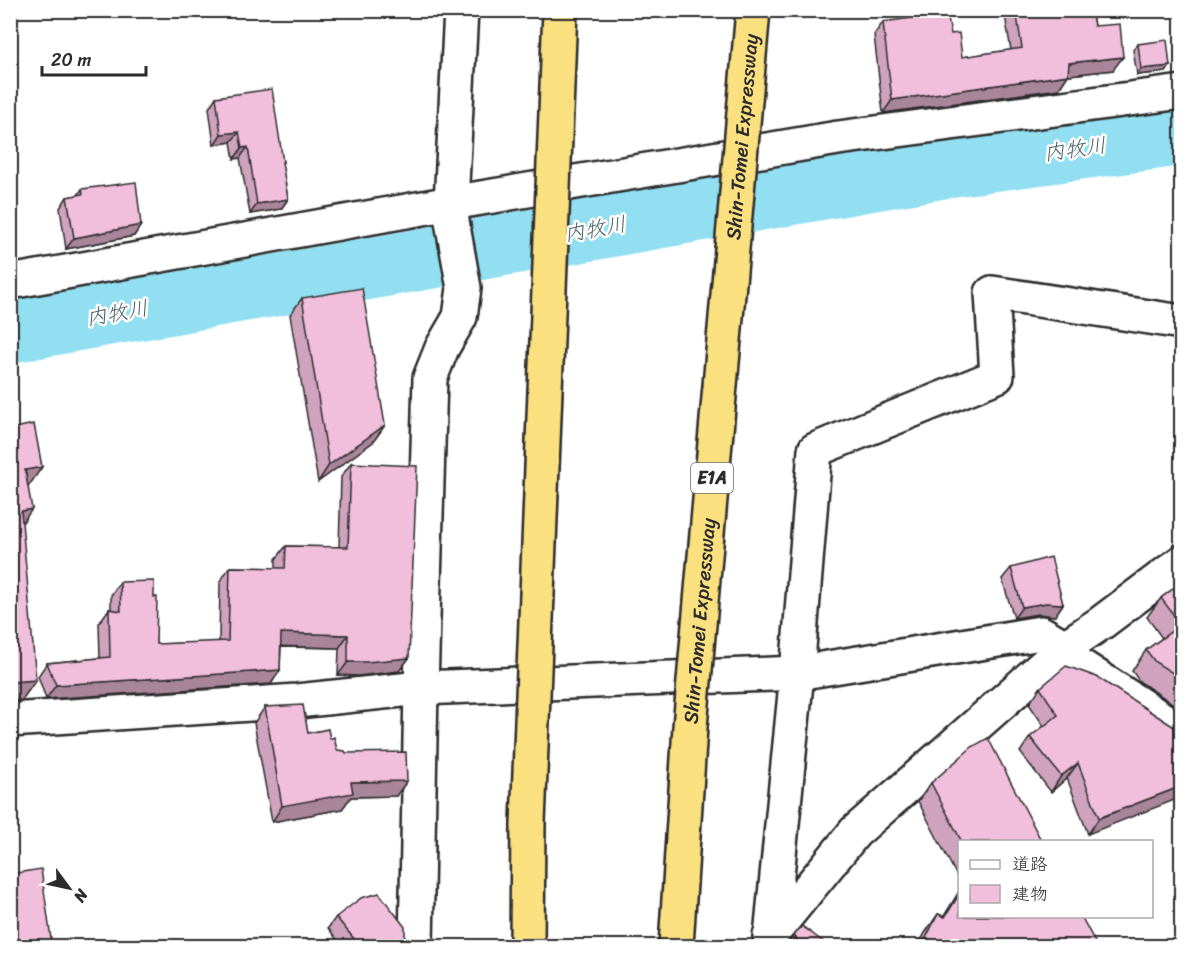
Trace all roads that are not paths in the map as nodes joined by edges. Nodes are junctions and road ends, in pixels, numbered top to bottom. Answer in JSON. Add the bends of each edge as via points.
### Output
{"nodes":[{"id":1,"x":461,"y":10,"type":"edge"},
{"id":2,"x":560,"y":10,"type":"edge"},
{"id":3,"x":753,"y":10,"type":"edge"},
{"id":4,"x":1182,"y":92,"type":"edge"},
{"id":5,"x":451,"y":212,"type":"junction"},
{"id":6,"x":10,"y":282,"type":"edge"},
{"id":7,"x":1182,"y":322,"type":"edge"},
{"id":8,"x":1182,"y":562,"type":"edge"},
{"id":9,"x":1065,"y":647,"type":"junction"},
{"id":10,"x":797,"y":673,"type":"junction"},
{"id":11,"x":421,"y":688,"type":"junction"},
{"id":12,"x":10,"y":720,"type":"edge"},
{"id":13,"x":1182,"y":732,"type":"edge"},
{"id":14,"x":767,"y":943,"type":"edge"},
{"id":15,"x":416,"y":946,"type":"edge"},
{"id":16,"x":527,"y":946,"type":"edge"},
{"id":17,"x":676,"y":946,"type":"edge"}],
"edges":[{"from":1,"to":5,"type":"street"},
{"from":2,"to":16,"type":"highway","bridge":true,"via":[[528,823]]},
{"from":3,"to":17,"type":"highway","name":"Shin-Tomei Expressway","number":"E1A","bridge":true,"via":[[690,727]]},
{"from":4,"to":5,"type":"street","via":[[838,138]]},
{"from":5,"to":6,"type":"street"},
{"from":5,"to":11,"type":"street","via":[[464,288],[460,317],[430,378]]},
{"from":7,"to":10,"type":"street","via":[[992,293],[997,376],[816,450]]},
{"from":8,"to":9,"type":"street"},
{"from":9,"to":10,"type":"street","via":[[1041,633]]},
{"from":9,"to":13,"type":"street","via":[[1079,665]]},
{"from":9,"to":14,"type":"street","via":[[855,832]]},
{"from":10,"to":11,"type":"street"},
{"from":10,"to":14,"type":"street"},
{"from":11,"to":12,"type":"street","via":[[297,701]]},
{"from":11,"to":15,"type":"street"}]}
